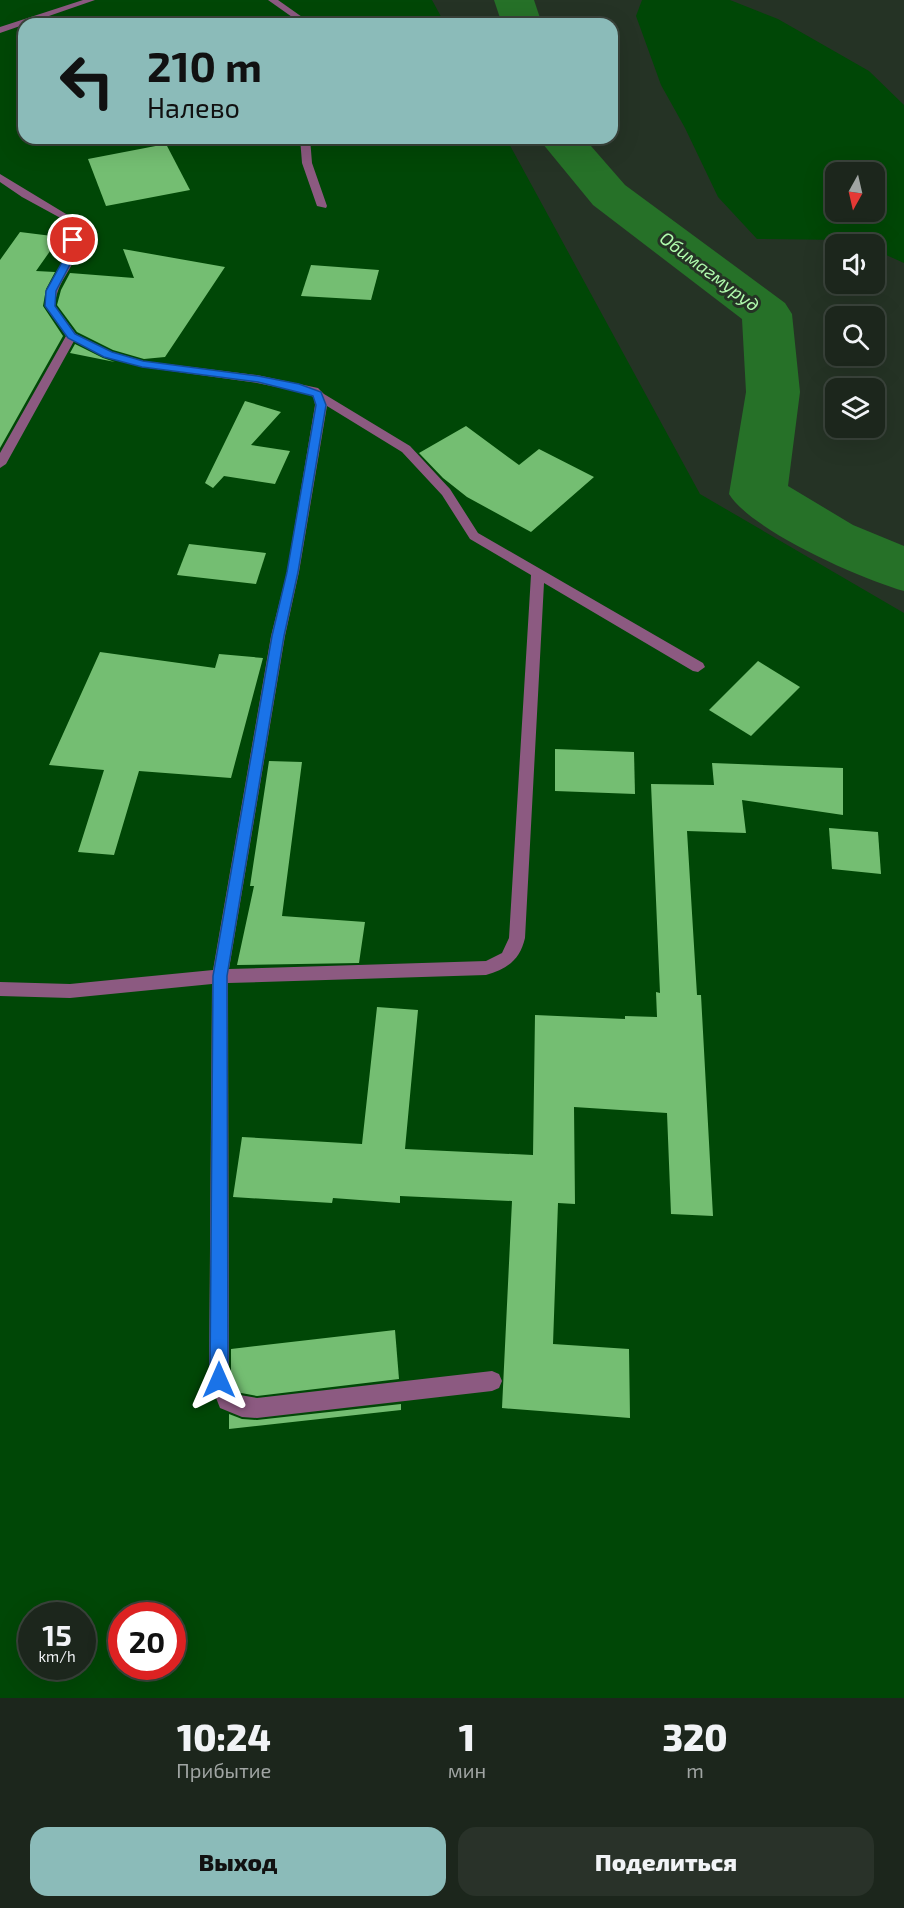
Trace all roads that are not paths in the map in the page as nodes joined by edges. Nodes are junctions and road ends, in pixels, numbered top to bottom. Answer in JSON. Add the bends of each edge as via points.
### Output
{"nodes":[{"id":1,"x":91,"y":0,"type":"edge"},
{"id":2,"x":272,"y":0,"type":"edge"},
{"id":3,"x":36,"y":18,"type":"edge"},
{"id":4,"x":299,"y":18,"type":"edge"},
{"id":5,"x":18,"y":24,"type":"edge"},
{"id":6,"x":0,"y":30,"type":"edge"},
{"id":7,"x":305,"y":144,"type":"edge"},
{"id":8,"x":0,"y":177,"type":"edge"},
{"id":9,"x":322,"y":206,"type":"dead end"},
{"id":10,"x":72,"y":336,"type":"junction"},
{"id":11,"x":320,"y":397,"type":"junction"},
{"id":12,"x":0,"y":464,"type":"edge"},
{"id":13,"x":538,"y":574,"type":"junction"},
{"id":14,"x":698,"y":667,"type":"dead end"},
{"id":15,"x":220,"y":976,"type":"junction"},
{"id":16,"x":0,"y":989,"type":"edge"},
{"id":17,"x":492,"y":1381,"type":"dead end"}],
"edges":[{"from":1,"to":3,"type":"street"},
{"from":2,"to":4,"type":"street"},
{"from":5,"to":6,"type":"street"},
{"from":7,"to":9,"type":"street","via":[[307,163]]},
{"from":8,"to":10,"type":"street","via":[[71,220],[70,255],[51,291],[50,306]]},
{"from":10,"to":11,"type":"street","via":[[108,354],[142,364],[258,379],[314,392]]},
{"from":10,"to":12,"type":"street"},
{"from":11,"to":13,"type":"street","via":[[406,449],[446,492],[474,536]]},
{"from":11,"to":15,"type":"street","via":[[293,572],[278,636]]},
{"from":13,"to":14,"type":"street"},
{"from":13,"to":15,"type":"street","via":[[515,952],[486,968]]},
{"from":15,"to":16,"type":"street","via":[[70,991]]},
{"from":15,"to":17,"type":"street","via":[[219,1380],[227,1401],[257,1408]]}]}
